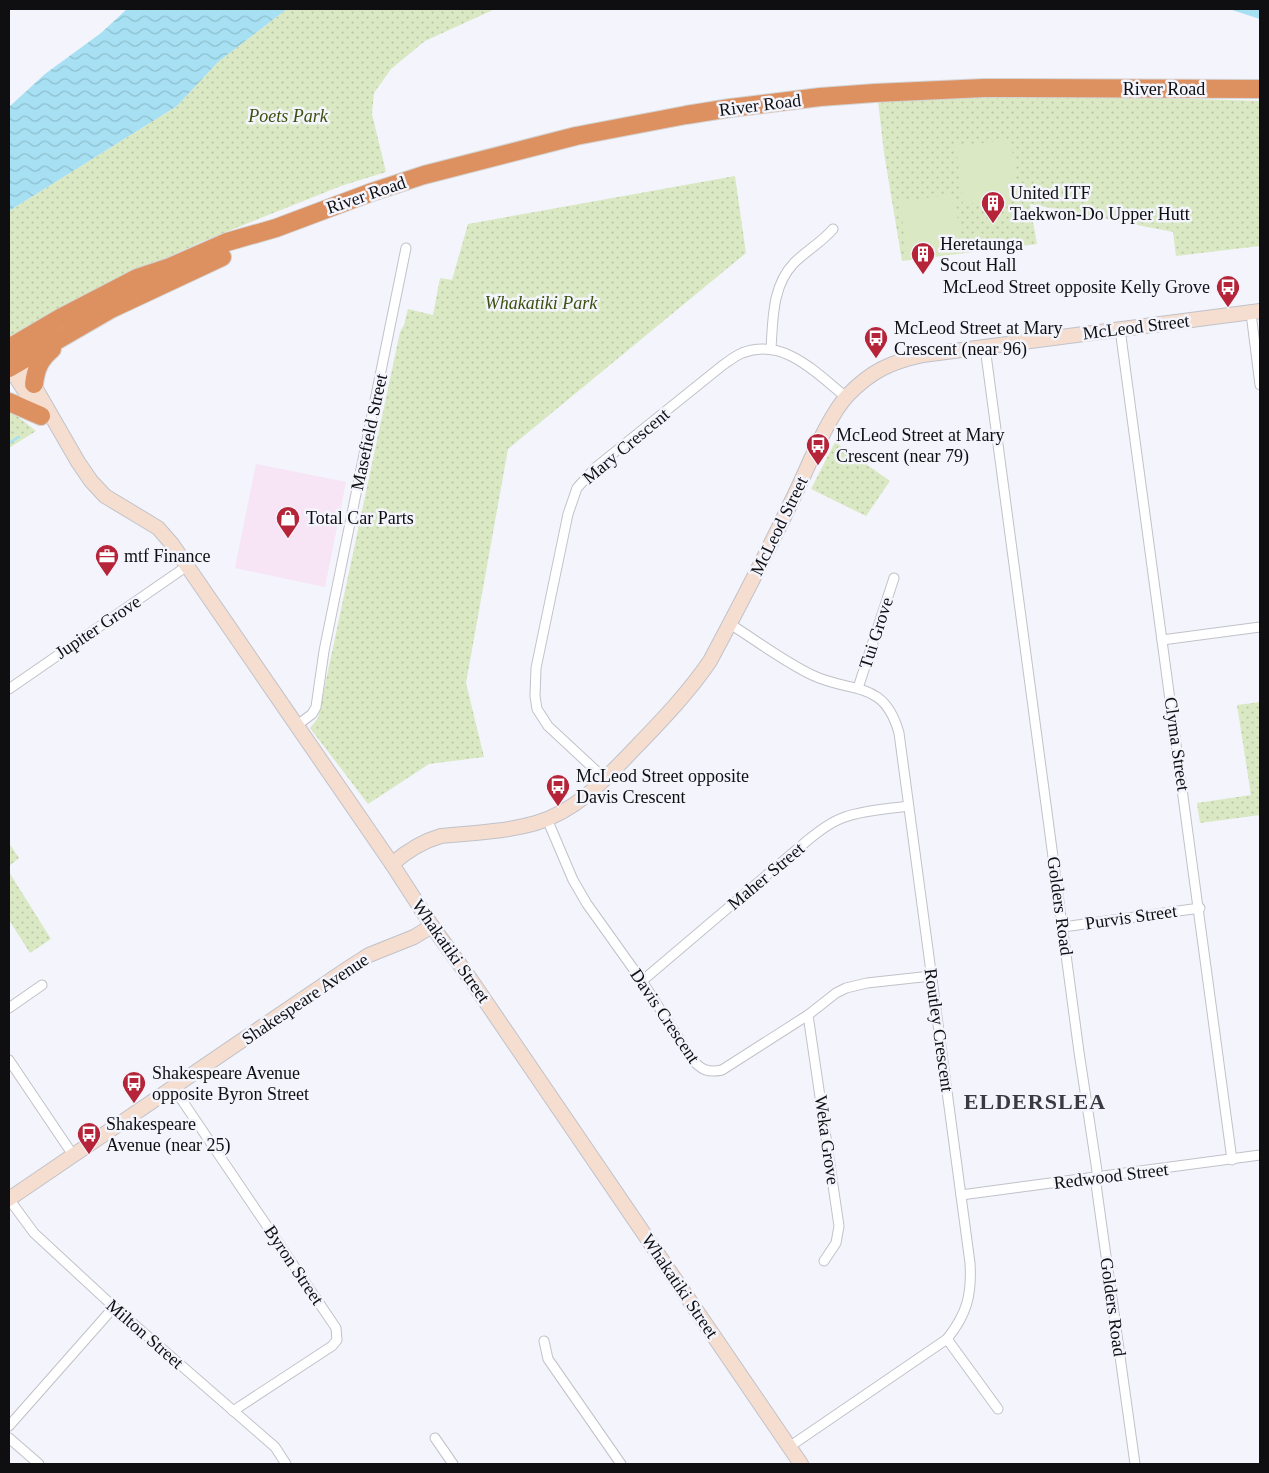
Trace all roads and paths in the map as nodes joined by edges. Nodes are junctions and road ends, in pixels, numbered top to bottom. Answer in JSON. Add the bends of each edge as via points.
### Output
{"nodes":[{"id":1,"x":1260,"y":90,"type":"edge"},
{"id":2,"x":276,"y":228,"type":"junction"},
{"id":3,"x":833,"y":230,"type":"dead end"},
{"id":4,"x":406,"y":248,"type":"dead end"},
{"id":5,"x":170,"y":267,"type":"junction"},
{"id":6,"x":140,"y":296,"type":"junction"},
{"id":7,"x":1255,"y":312,"type":"edge"},
{"id":8,"x":1120,"y":329,"type":"junction"},
{"id":9,"x":985,"y":347,"type":"junction"},
{"id":10,"x":9,"y":348,"type":"edge"},
{"id":11,"x":771,"y":348,"type":"junction"},
{"id":12,"x":10,"y":366,"type":"edge"},
{"id":13,"x":34,"y":384,"type":"junction"},
{"id":14,"x":1260,"y":385,"type":"edge"},
{"id":15,"x":846,"y":397,"type":"junction"},
{"id":16,"x":9,"y":402,"type":"edge"},
{"id":17,"x":41,"y":416,"type":"junction"},
{"id":18,"x":78,"y":462,"type":"junction"},
{"id":19,"x":187,"y":566,"type":"junction"},
{"id":20,"x":894,"y":578,"type":"dead end"},
{"id":21,"x":730,"y":624,"type":"junction"},
{"id":22,"x":1260,"y":627,"type":"edge"},
{"id":23,"x":1162,"y":640,"type":"junction"},
{"id":24,"x":9,"y":688,"type":"edge"},
{"id":25,"x":858,"y":688,"type":"junction"},
{"id":26,"x":296,"y":726,"type":"junction"},
{"id":27,"x":605,"y":780,"type":"junction"},
{"id":28,"x":908,"y":806,"type":"junction"},
{"id":29,"x":547,"y":819,"type":"junction"},
{"id":30,"x":392,"y":864,"type":"junction"},
{"id":31,"x":1200,"y":908,"type":"junction"},
{"id":32,"x":432,"y":926,"type":"junction"},
{"id":33,"x":1063,"y":927,"type":"junction"},
{"id":34,"x":931,"y":976,"type":"junction"},
{"id":35,"x":642,"y":981,"type":"junction"},
{"id":36,"x":42,"y":985,"type":"dead end"},
{"id":37,"x":9,"y":1008,"type":"edge"},
{"id":38,"x":808,"y":1015,"type":"junction"},
{"id":39,"x":9,"y":1060,"type":"edge"},
{"id":40,"x":173,"y":1087,"type":"junction"},
{"id":41,"x":73,"y":1155,"type":"junction"},
{"id":42,"x":1260,"y":1155,"type":"edge"},
{"id":43,"x":1232,"y":1160,"type":"junction"},
{"id":44,"x":1096,"y":1178,"type":"junction"},
{"id":45,"x":961,"y":1195,"type":"junction"},
{"id":46,"x":9,"y":1199,"type":"edge"},
{"id":47,"x":824,"y":1261,"type":"dead end"},
{"id":48,"x":114,"y":1307,"type":"junction"},
{"id":49,"x":947,"y":1339,"type":"junction"},
{"id":50,"x":544,"y":1341,"type":"dead end"},
{"id":51,"x":998,"y":1409,"type":"dead end"},
{"id":52,"x":233,"y":1411,"type":"junction"},
{"id":53,"x":9,"y":1426,"type":"edge"},
{"id":54,"x":9,"y":1438,"type":"edge"},
{"id":55,"x":435,"y":1438,"type":"dead end"},
{"id":56,"x":789,"y":1447,"type":"junction"},
{"id":57,"x":39,"y":1464,"type":"edge"},
{"id":58,"x":286,"y":1464,"type":"edge"},
{"id":59,"x":453,"y":1464,"type":"edge"},
{"id":60,"x":621,"y":1464,"type":"edge"},
{"id":61,"x":801,"y":1464,"type":"edge"},
{"id":62,"x":1135,"y":1464,"type":"edge"}],
"edges":[{"from":1,"to":2,"type":"highway","name":"River Road","via":[[926,90],[820,98],[686,114],[576,136],[486,159],[372,192]]},
{"from":2,"to":5,"type":"highway","name":"River Road","via":[[227,242]]},
{"from":2,"to":6,"type":"highway","name":"River Road"},
{"from":3,"to":11,"type":"street","via":[[786,274],[774,304]]},
{"from":4,"to":26,"type":"street","name":"Masefield Street","via":[[324,651],[316,707]]},
{"from":5,"to":10,"type":"highway","name":"River Road","via":[[137,278]]},
{"from":5,"to":12,"type":"highway","via":[[24,349]]},
{"from":6,"to":12,"type":"highway","name":"River Road"},
{"from":6,"to":13,"type":"highway","via":[[44,355],[38,364]]},
{"from":7,"to":8,"type":"street","name":"McLeod Street"},
{"from":7,"to":14,"type":"street"},
{"from":8,"to":9,"type":"street","name":"McLeod Street"},
{"from":8,"to":23,"type":"street","name":"Clyma Street"},
{"from":9,"to":15,"type":"street","name":"McLeod Street","via":[[924,355],[891,364],[868,376]]},
{"from":9,"to":33,"type":"street","name":"Golders Road"},
{"from":11,"to":15,"type":"street","via":[[800,360]]},
{"from":11,"to":27,"type":"street","name":"Mary Crescent","via":[[741,354],[723,365],[595,468],[582,481],[574,496],[536,668],[535,696],[537,709],[548,726]]},
{"from":12,"to":13,"type":"street","name":"Whakatiki Street","via":[[25,370]]},
{"from":12,"to":17,"type":"street","name":"Whakatiki Street"},
{"from":13,"to":18,"type":"street","name":"Whakatiki Street"},
{"from":15,"to":21,"type":"street","name":"McLeod Street","via":[[829,423]]},
{"from":16,"to":17,"type":"highway"},
{"from":17,"to":18,"type":"street","name":"Whakatiki Street"},
{"from":18,"to":19,"type":"street","name":"Whakatiki Street","via":[[105,496],[162,532]]},
{"from":19,"to":24,"type":"street","name":"Jupiter Grove"},
{"from":19,"to":26,"type":"street","name":"Whakatiki Street"},
{"from":20,"to":25,"type":"street","name":"Tui Grove"},
{"from":21,"to":25,"type":"street","name":"Routley Crescent","via":[[813,676]]},
{"from":21,"to":27,"type":"street","name":"McLeod Street","via":[[699,676]]},
{"from":22,"to":23,"type":"street"},
{"from":23,"to":31,"type":"street","name":"Clyma Street"},
{"from":25,"to":28,"type":"street","name":"Routley Crescent","via":[[878,698],[896,721]]},
{"from":26,"to":30,"type":"street","name":"Whakatiki Street"},
{"from":27,"to":29,"type":"street","name":"McLeod Street","via":[[572,806]]},
{"from":28,"to":34,"type":"street","name":"Routley Crescent"},
{"from":28,"to":35,"type":"street","name":"Maher Street","via":[[861,812],[824,828]]},
{"from":29,"to":30,"type":"street","name":"McLeod Street","via":[[504,830],[441,836],[413,848]]},
{"from":29,"to":35,"type":"street","name":"Davis Crescent","via":[[587,904]]},
{"from":30,"to":32,"type":"street","name":"Whakatiki Street"},
{"from":31,"to":33,"type":"street","name":"Purvis Street"},
{"from":31,"to":43,"type":"street","name":"Clyma Street"},
{"from":32,"to":40,"type":"street","name":"Shakespeare Avenue","via":[[369,955]]},
{"from":32,"to":56,"type":"street","name":"Whakatiki Street"},
{"from":33,"to":44,"type":"street","name":"Golders Road"},
{"from":34,"to":38,"type":"street","name":"Davis Crescent","via":[[846,988]]},
{"from":34,"to":45,"type":"street","name":"Routley Crescent"},
{"from":35,"to":38,"type":"street","name":"Davis Crescent","via":[[692,1059],[699,1068],[710,1072],[722,1070]]},
{"from":36,"to":37,"type":"street"},
{"from":38,"to":47,"type":"street","name":"Weka Grove","via":[[839,1226],[836,1243]]},
{"from":39,"to":41,"type":"street"},
{"from":40,"to":41,"type":"street","name":"Shakespeare Avenue"},
{"from":40,"to":52,"type":"street","name":"Byron Street","via":[[336,1328],[336,1340],[332,1346]]},
{"from":41,"to":46,"type":"street","name":"Shakespeare Avenue"},
{"from":42,"to":43,"type":"street","name":"Redwood Street"},
{"from":43,"to":44,"type":"street","name":"Redwood Street"},
{"from":44,"to":45,"type":"street","name":"Redwood Street"},
{"from":44,"to":62,"type":"street","name":"Golders Road"},
{"from":45,"to":49,"type":"street","name":"Routley Crescent","via":[[971,1284],[963,1315]]},
{"from":46,"to":48,"type":"street","name":"Milton Street","via":[[34,1233]]},
{"from":48,"to":52,"type":"street","name":"Milton Street"},
{"from":48,"to":53,"type":"street"},
{"from":49,"to":51,"type":"street"},
{"from":49,"to":56,"type":"street","name":"Routley Crescent"},
{"from":50,"to":60,"type":"street","via":[[548,1359]]},
{"from":52,"to":58,"type":"street","name":"Milton Street","via":[[275,1447]]},
{"from":54,"to":57,"type":"street"},
{"from":55,"to":59,"type":"street"},
{"from":56,"to":61,"type":"street","name":"Whakatiki Street"}]}
